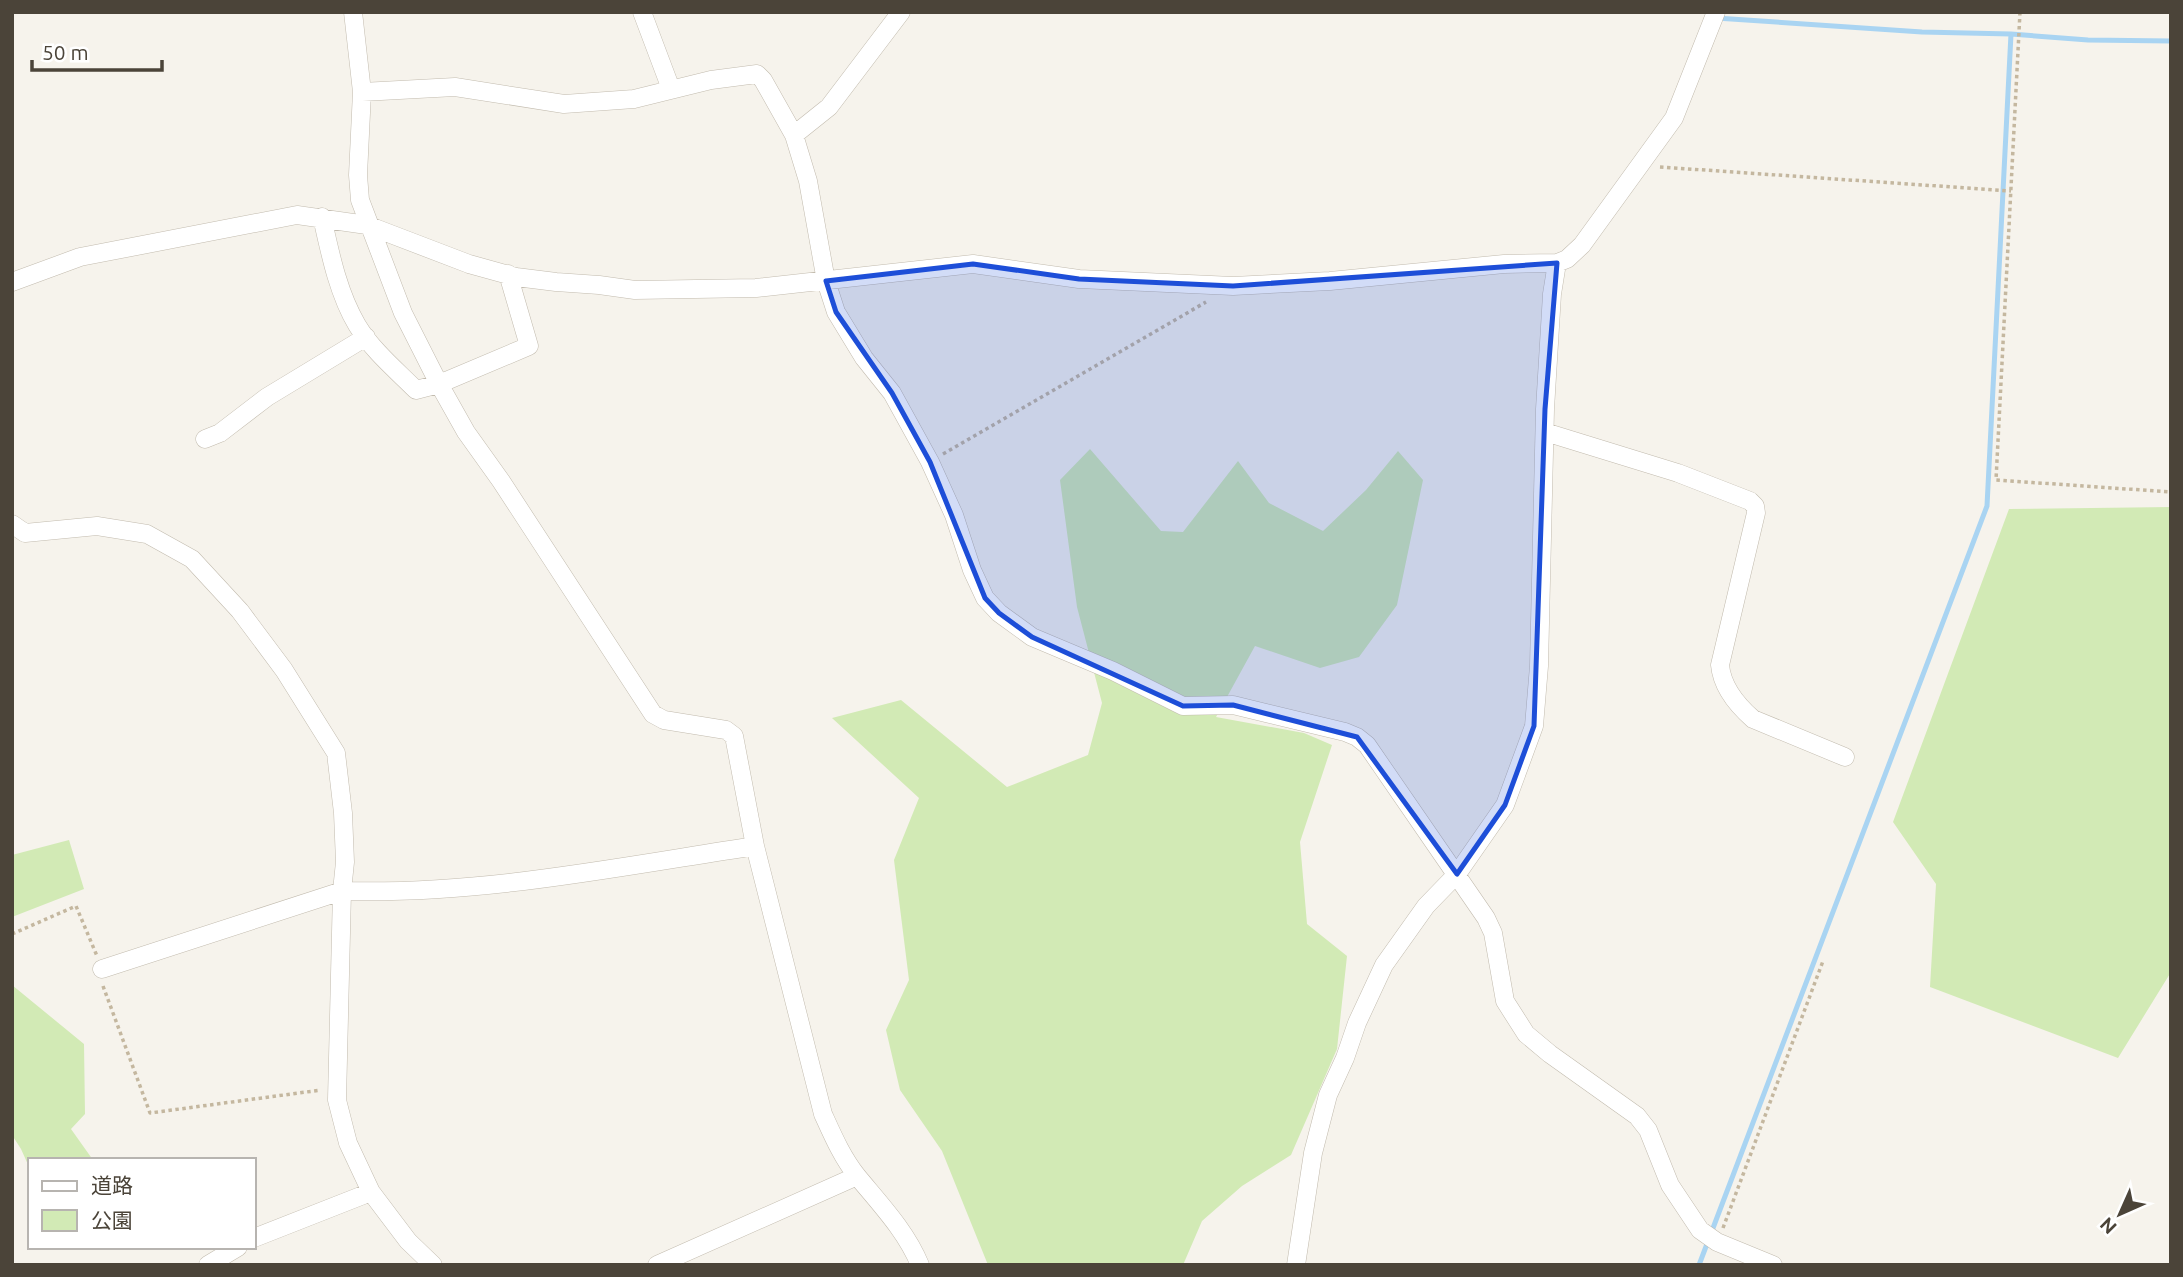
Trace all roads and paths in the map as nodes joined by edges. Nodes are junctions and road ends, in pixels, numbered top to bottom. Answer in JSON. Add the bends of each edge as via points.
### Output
{"nodes":[{"id":1,"x":353,"y":12,"type":"edge"},
{"id":2,"x":642,"y":12,"type":"edge"},
{"id":3,"x":901,"y":12,"type":"edge"},
{"id":4,"x":1716,"y":12,"type":"edge"},
{"id":5,"x":2020,"y":12,"type":"edge"},
{"id":6,"x":671,"y":89,"type":"junction"},
{"id":7,"x":362,"y":92,"type":"junction"},
{"id":8,"x":794,"y":135,"type":"junction"},
{"id":9,"x":1641,"y":166,"type":"junction"},
{"id":10,"x":2011,"y":191,"type":"junction"},
{"id":11,"x":322,"y":217,"type":"junction"},
{"id":12,"x":367,"y":225,"type":"junction"},
{"id":13,"x":1558,"y":263,"type":"junction"},
{"id":14,"x":508,"y":274,"type":"junction"},
{"id":15,"x":826,"y":281,"type":"junction"},
{"id":16,"x":12,"y":282,"type":"edge"},
{"id":17,"x":1233,"y":286,"type":"junction"},
{"id":18,"x":366,"y":337,"type":"junction"},
{"id":19,"x":439,"y":384,"type":"junction"},
{"id":20,"x":1545,"y":432,"type":"junction"},
{"id":21,"x":205,"y":439,"type":"dead end"},
{"id":22,"x":930,"y":462,"type":"junction"},
{"id":23,"x":2171,"y":492,"type":"edge"},
{"id":24,"x":12,"y":524,"type":"edge"},
{"id":25,"x":1845,"y":757,"type":"dead end"},
{"id":26,"x":755,"y":846,"type":"junction"},
{"id":27,"x":1457,"y":874,"type":"junction"},
{"id":28,"x":342,"y":891,"type":"junction"},
{"id":29,"x":12,"y":934,"type":"edge"},
{"id":30,"x":1823,"y":961,"type":"dead end"},
{"id":31,"x":102,"y":969,"type":"junction"},
{"id":32,"x":337,"y":1088,"type":"junction"},
{"id":33,"x":857,"y":1175,"type":"junction"},
{"id":34,"x":371,"y":1192,"type":"junction"},
{"id":35,"x":256,"y":1237,"type":"edge"},
{"id":36,"x":1717,"y":1242,"type":"junction"},
{"id":37,"x":235,"y":1249,"type":"edge"},
{"id":38,"x":208,"y":1265,"type":"edge"},
{"id":39,"x":433,"y":1265,"type":"edge"},
{"id":40,"x":657,"y":1265,"type":"edge"},
{"id":41,"x":920,"y":1265,"type":"edge"},
{"id":42,"x":1296,"y":1265,"type":"edge"},
{"id":43,"x":1773,"y":1265,"type":"edge"}],
"edges":[{"from":1,"to":7,"type":"street"},
{"from":2,"to":6,"type":"street"},
{"from":3,"to":8,"type":"street","via":[[829,107]]},
{"from":4,"to":9,"type":"street","via":[[1674,118]]},
{"from":5,"to":10,"type":"path"},
{"from":6,"to":7,"type":"street","via":[[634,99],[564,104],[455,87]]},
{"from":6,"to":8,"type":"street","via":[[757,74]]},
{"from":7,"to":12,"type":"street","via":[[358,188]]},
{"from":8,"to":15,"type":"street","via":[[808,181]]},
{"from":9,"to":10,"type":"path"},
{"from":9,"to":13,"type":"street","via":[[1582,245]]},
{"from":10,"to":23,"type":"path","via":[[1996,480]]},
{"from":11,"to":12,"type":"street"},
{"from":11,"to":16,"type":"street","via":[[297,215],[80,257]]},
{"from":11,"to":18,"type":"street","via":[[336,276]]},
{"from":12,"to":14,"type":"street"},
{"from":12,"to":19,"type":"street","via":[[403,313]]},
{"from":13,"to":17,"type":"street"},
{"from":13,"to":20,"type":"street","via":[[1552,294]]},
{"from":14,"to":15,"type":"street","via":[[635,290],[723,291]]},
{"from":14,"to":19,"type":"street","via":[[529,346]]},
{"from":15,"to":17,"type":"street","via":[[973,264],[1079,279]]},
{"from":15,"to":22,"type":"street","via":[[836,312],[892,393]]},
{"from":17,"to":22,"type":"path"},
{"from":18,"to":19,"type":"street","via":[[416,390]]},
{"from":18,"to":21,"type":"street","via":[[268,397],[229,428]]},
{"from":19,"to":26,"type":"street","via":[[653,714],[664,720],[726,730],[734,736]]},
{"from":20,"to":25,"type":"street","via":[[1678,473],[1755,506],[1721,676],[1741,709],[1753,719]]},
{"from":20,"to":27,"type":"street","via":[[1534,726],[1505,805]]},
{"from":22,"to":27,"type":"street","via":[[972,570],[985,598],[999,613],[1032,637],[1183,706],[1233,705],[1357,737]]},
{"from":24,"to":28,"type":"street","via":[[25,533],[97,526],[147,534],[192,559],[240,611],[284,670],[335,753],[343,813]]},
{"from":26,"to":28,"type":"street","via":[[484,887]]},
{"from":26,"to":33,"type":"street","via":[[823,1114]]},
{"from":27,"to":36,"type":"street","via":[[1493,933],[1505,1001],[1527,1034],[1637,1116],[1648,1130],[1670,1185],[1700,1230]]},
{"from":27,"to":42,"type":"street","via":[[1426,906],[1384,965],[1357,1023],[1328,1095],[1313,1153]]},
{"from":28,"to":31,"type":"street"},
{"from":28,"to":32,"type":"street"},
{"from":29,"to":31,"type":"path","via":[[76,906]]},
{"from":30,"to":36,"type":"path"},
{"from":31,"to":32,"type":"path","via":[[102,981],[150,1113]]},
{"from":32,"to":34,"type":"street","via":[[348,1143]]},
{"from":33,"to":40,"type":"street"},
{"from":33,"to":41,"type":"street"},
{"from":34,"to":35,"type":"street"},
{"from":34,"to":39,"type":"street","via":[[408,1241]]},
{"from":36,"to":43,"type":"street"},
{"from":37,"to":38,"type":"street"}]}
